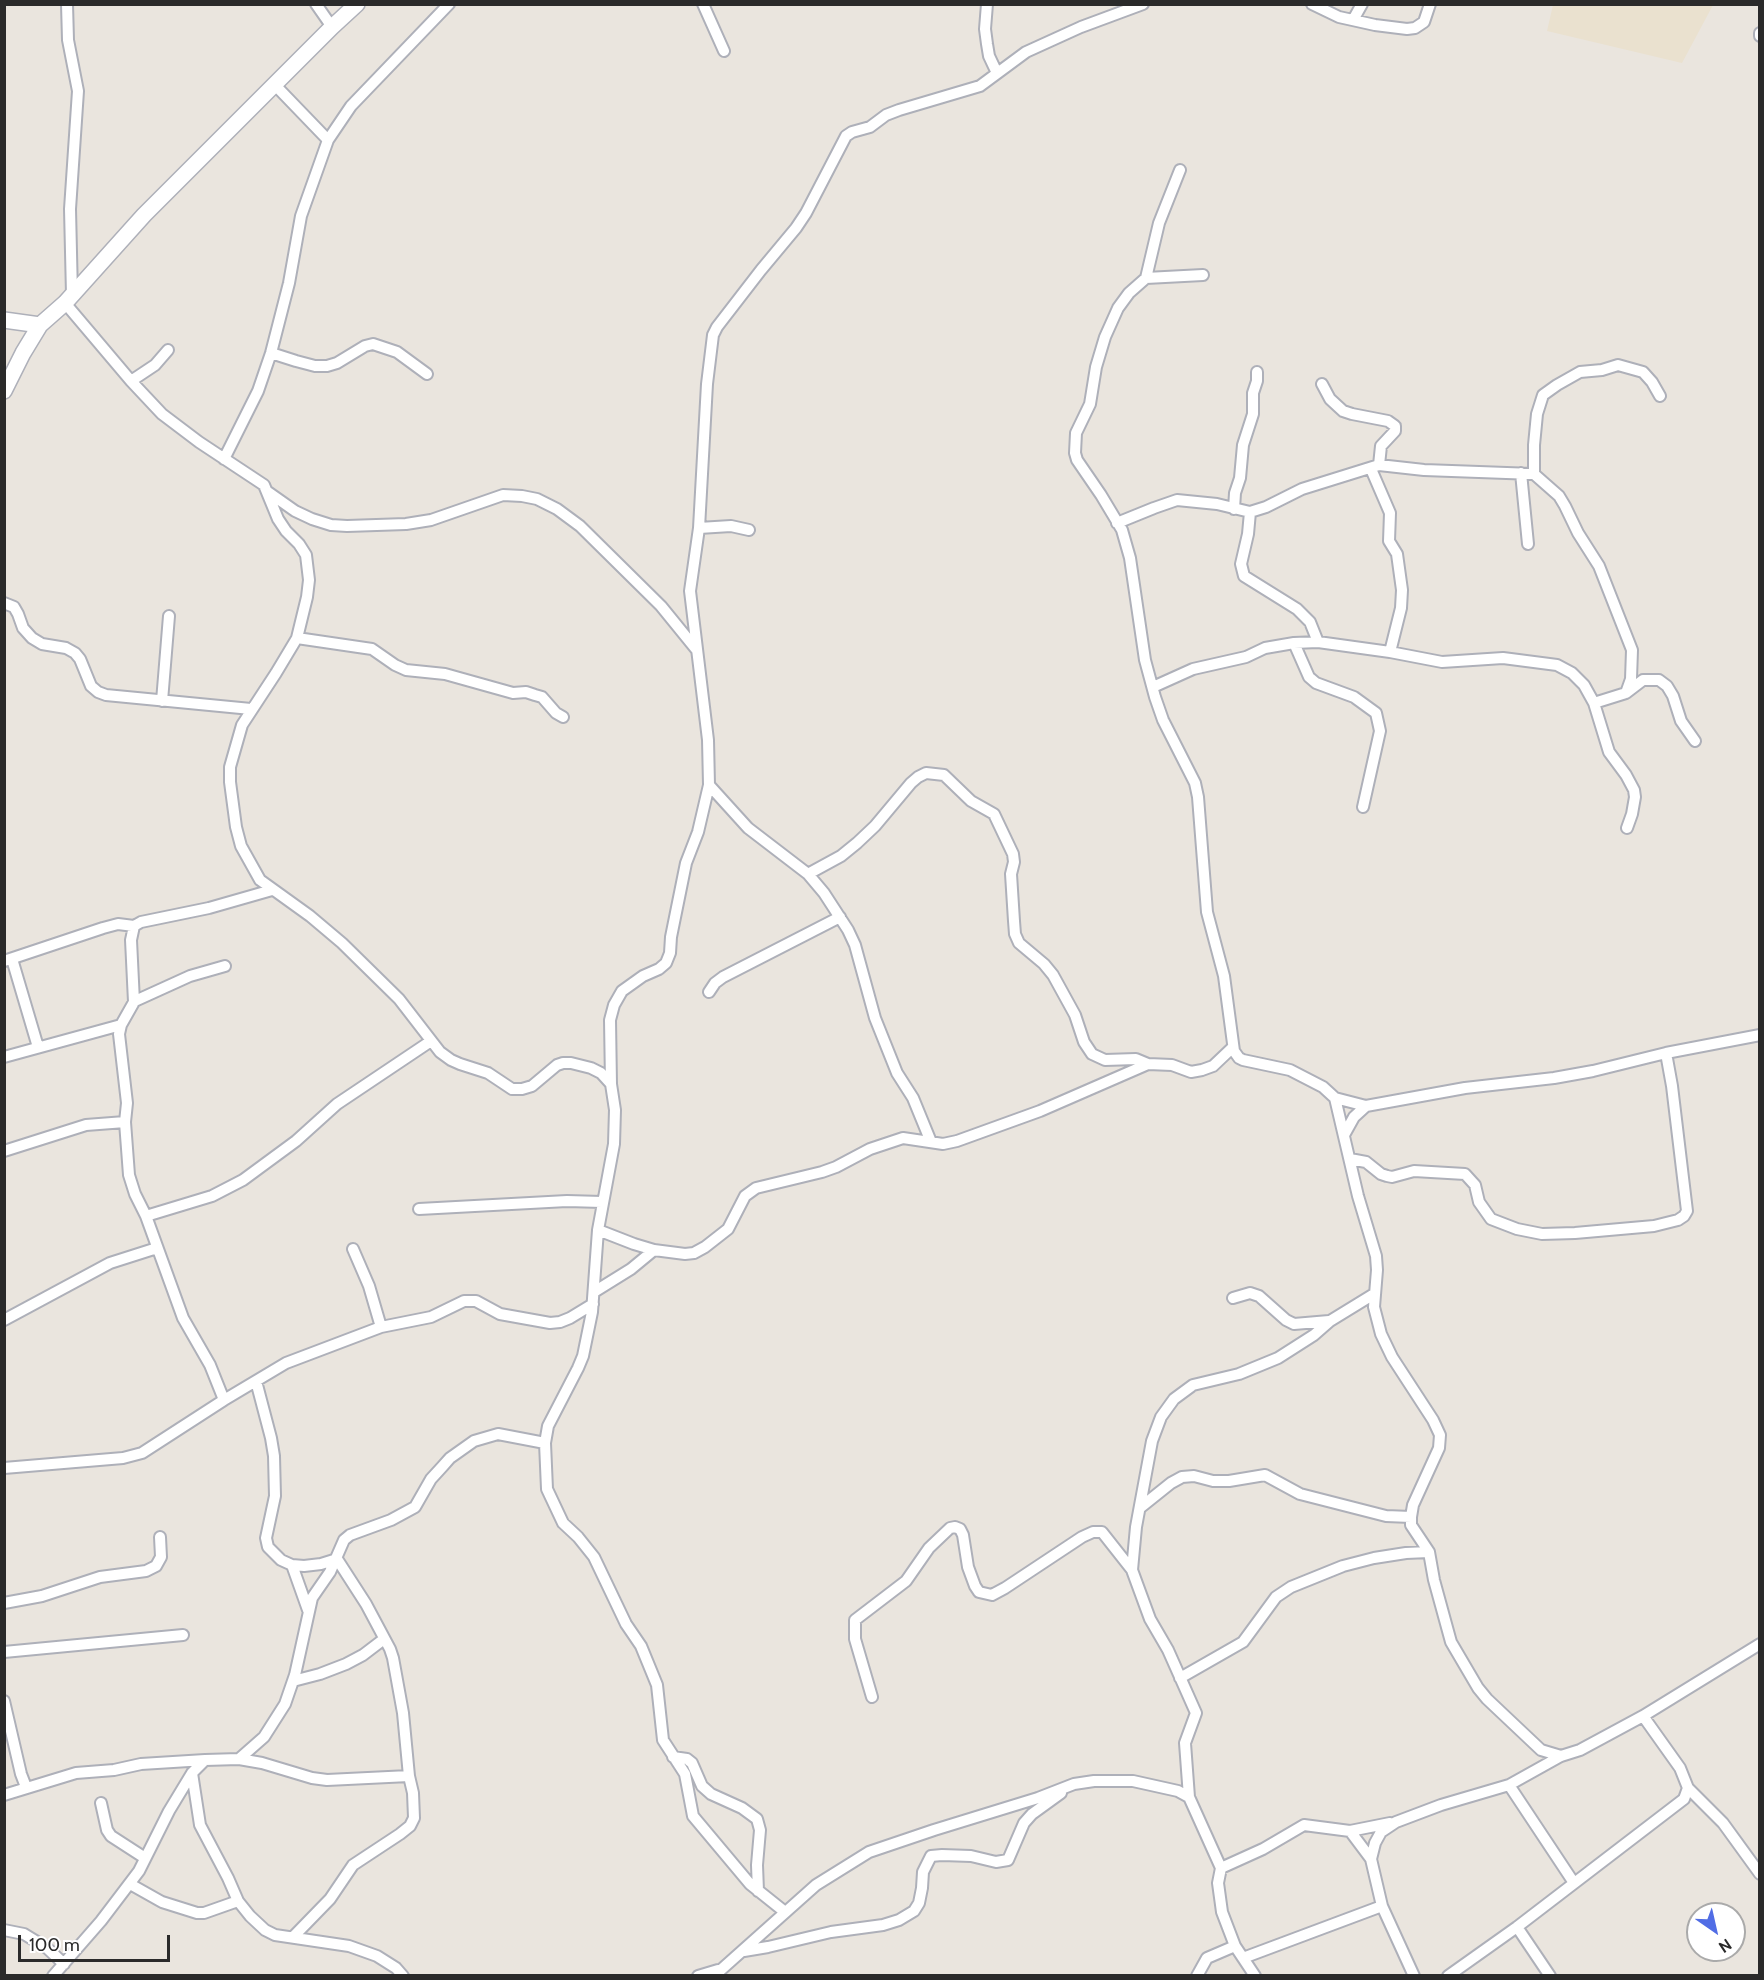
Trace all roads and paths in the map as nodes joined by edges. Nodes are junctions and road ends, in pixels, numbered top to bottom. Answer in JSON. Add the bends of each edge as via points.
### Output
{"nodes":[{"id":1,"x":67,"y":4,"type":"edge"},
{"id":2,"x":316,"y":4,"type":"edge"},
{"id":3,"x":357,"y":4,"type":"edge"},
{"id":4,"x":449,"y":4,"type":"edge"},
{"id":5,"x":703,"y":4,"type":"edge"},
{"id":6,"x":987,"y":4,"type":"edge"},
{"id":7,"x":1143,"y":4,"type":"edge"},
{"id":8,"x":1312,"y":4,"type":"edge"},
{"id":9,"x":1362,"y":4,"type":"edge"},
{"id":10,"x":1430,"y":4,"type":"edge"},
{"id":11,"x":1353,"y":20,"type":"junction"},
{"id":12,"x":332,"y":27,"type":"junction"},
{"id":13,"x":724,"y":51,"type":"dead end"},
{"id":14,"x":997,"y":73,"type":"junction"},
{"id":15,"x":275,"y":85,"type":"junction"},
{"id":16,"x":328,"y":140,"type":"junction"},
{"id":17,"x":1180,"y":170,"type":"dead end"},
{"id":18,"x":1203,"y":275,"type":"dead end"},
{"id":19,"x":1146,"y":278,"type":"junction"},
{"id":20,"x":69,"y":299,"type":"junction"},
{"id":21,"x":4,"y":320,"type":"edge"},
{"id":22,"x":40,"y":325,"type":"junction"},
{"id":23,"x":168,"y":350,"type":"dead end"},
{"id":24,"x":271,"y":352,"type":"junction"},
{"id":25,"x":1257,"y":372,"type":"dead end"},
{"id":26,"x":427,"y":374,"type":"dead end"},
{"id":27,"x":131,"y":381,"type":"junction"},
{"id":28,"x":1322,"y":384,"type":"dead end"},
{"id":29,"x":4,"y":391,"type":"edge"},
{"id":30,"x":1660,"y":396,"type":"dead end"},
{"id":31,"x":224,"y":459,"type":"junction"},
{"id":32,"x":1375,"y":467,"type":"junction"},
{"id":33,"x":1521,"y":473,"type":"junction"},
{"id":34,"x":1534,"y":474,"type":"junction"},
{"id":35,"x":268,"y":492,"type":"junction"},
{"id":36,"x":1234,"y":509,"type":"junction"},
{"id":37,"x":1250,"y":513,"type":"junction"},
{"id":38,"x":1118,"y":523,"type":"junction"},
{"id":39,"x":699,"y":528,"type":"junction"},
{"id":40,"x":749,"y":530,"type":"dead end"},
{"id":41,"x":1528,"y":544,"type":"dead end"},
{"id":42,"x":4,"y":603,"type":"edge"},
{"id":43,"x":169,"y":616,"type":"dead end"},
{"id":44,"x":297,"y":638,"type":"junction"},
{"id":45,"x":1318,"y":642,"type":"junction"},
{"id":46,"x":1293,"y":643,"type":"junction"},
{"id":47,"x":698,"y":651,"type":"junction"},
{"id":48,"x":1390,"y":651,"type":"junction"},
{"id":49,"x":1153,"y":687,"type":"junction"},
{"id":50,"x":1626,"y":693,"type":"junction"},
{"id":51,"x":162,"y":700,"type":"junction"},
{"id":52,"x":1594,"y":703,"type":"junction"},
{"id":53,"x":251,"y":709,"type":"junction"},
{"id":54,"x":563,"y":717,"type":"dead end"},
{"id":55,"x":1695,"y":741,"type":"dead end"},
{"id":56,"x":709,"y":785,"type":"junction"},
{"id":57,"x":1363,"y":807,"type":"dead end"},
{"id":58,"x":1627,"y":828,"type":"dead end"},
{"id":59,"x":808,"y":874,"type":"junction"},
{"id":60,"x":272,"y":890,"type":"junction"},
{"id":61,"x":840,"y":917,"type":"junction"},
{"id":62,"x":134,"y":926,"type":"junction"},
{"id":63,"x":8,"y":960,"type":"edge"},
{"id":64,"x":225,"y":966,"type":"dead end"},
{"id":65,"x":709,"y":992,"type":"dead end"},
{"id":66,"x":135,"y":1001,"type":"junction"},
{"id":67,"x":121,"y":1025,"type":"junction"},
{"id":68,"x":1760,"y":1035,"type":"edge"},
{"id":69,"x":431,"y":1041,"type":"junction"},
{"id":70,"x":38,"y":1047,"type":"junction"},
{"id":71,"x":1233,"y":1047,"type":"junction"},
{"id":72,"x":1666,"y":1053,"type":"junction"},
{"id":73,"x":4,"y":1057,"type":"edge"},
{"id":74,"x":1148,"y":1064,"type":"junction"},
{"id":75,"x":611,"y":1083,"type":"junction"},
{"id":76,"x":1335,"y":1098,"type":"junction"},
{"id":77,"x":1366,"y":1106,"type":"junction"},
{"id":78,"x":125,"y":1122,"type":"junction"},
{"id":79,"x":1344,"y":1135,"type":"junction"},
{"id":80,"x":931,"y":1142,"type":"junction"},
{"id":81,"x":4,"y":1151,"type":"edge"},
{"id":82,"x":1350,"y":1159,"type":"junction"},
{"id":83,"x":603,"y":1202,"type":"junction"},
{"id":84,"x":419,"y":1209,"type":"dead end"},
{"id":85,"x":146,"y":1216,"type":"junction"},
{"id":86,"x":598,"y":1230,"type":"junction"},
{"id":87,"x":157,"y":1248,"type":"junction"},
{"id":88,"x":353,"y":1249,"type":"dead end"},
{"id":89,"x":654,"y":1250,"type":"junction"},
{"id":90,"x":594,"y":1292,"type":"junction"},
{"id":91,"x":1374,"y":1294,"type":"junction"},
{"id":92,"x":1233,"y":1298,"type":"dead end"},
{"id":93,"x":592,"y":1304,"type":"junction"},
{"id":94,"x":4,"y":1320,"type":"edge"},
{"id":95,"x":1330,"y":1321,"type":"junction"},
{"id":96,"x":381,"y":1327,"type":"junction"},
{"id":97,"x":256,"y":1380,"type":"junction"},
{"id":98,"x":224,"y":1400,"type":"junction"},
{"id":99,"x":544,"y":1443,"type":"junction"},
{"id":100,"x":4,"y":1468,"type":"edge"},
{"id":101,"x":1141,"y":1507,"type":"junction"},
{"id":102,"x":1411,"y":1517,"type":"junction"},
{"id":103,"x":160,"y":1537,"type":"dead end"},
{"id":104,"x":1429,"y":1552,"type":"junction"},
{"id":105,"x":337,"y":1559,"type":"junction"},
{"id":106,"x":292,"y":1564,"type":"junction"},
{"id":107,"x":1132,"y":1570,"type":"junction"},
{"id":108,"x":4,"y":1603,"type":"edge"},
{"id":109,"x":308,"y":1610,"type":"junction"},
{"id":110,"x":183,"y":1635,"type":"dead end"},
{"id":111,"x":384,"y":1639,"type":"junction"},
{"id":112,"x":1760,"y":1644,"type":"edge"},
{"id":113,"x":4,"y":1652,"type":"edge"},
{"id":114,"x":1180,"y":1678,"type":"junction"},
{"id":115,"x":293,"y":1681,"type":"junction"},
{"id":116,"x":872,"y":1697,"type":"dead end"},
{"id":117,"x":4,"y":1701,"type":"edge"},
{"id":118,"x":1643,"y":1716,"type":"junction"},
{"id":119,"x":1540,"y":1750,"type":"junction"},
{"id":120,"x":1560,"y":1756,"type":"junction"},
{"id":121,"x":673,"y":1757,"type":"junction"},
{"id":122,"x":239,"y":1759,"type":"junction"},
{"id":123,"x":205,"y":1760,"type":"junction"},
{"id":124,"x":1544,"y":1766,"type":"junction"},
{"id":125,"x":192,"y":1773,"type":"junction"},
{"id":126,"x":409,"y":1776,"type":"junction"},
{"id":127,"x":1074,"y":1784,"type":"junction"},
{"id":128,"x":1509,"y":1785,"type":"junction"},
{"id":129,"x":26,"y":1787,"type":"junction"},
{"id":130,"x":1688,"y":1788,"type":"junction"},
{"id":131,"x":4,"y":1795,"type":"edge"},
{"id":132,"x":1189,"y":1797,"type":"junction"},
{"id":133,"x":101,"y":1803,"type":"dead end"},
{"id":134,"x":1396,"y":1822,"type":"junction"},
{"id":135,"x":1350,"y":1831,"type":"junction"},
{"id":136,"x":145,"y":1858,"type":"junction"},
{"id":137,"x":1371,"y":1859,"type":"junction"},
{"id":138,"x":1221,"y":1868,"type":"junction"},
{"id":139,"x":1760,"y":1874,"type":"edge"},
{"id":140,"x":1574,"y":1883,"type":"junction"},
{"id":141,"x":130,"y":1884,"type":"junction"},
{"id":142,"x":758,"y":1891,"type":"junction"},
{"id":143,"x":238,"y":1901,"type":"junction"},
{"id":144,"x":1382,"y":1906,"type":"junction"},
{"id":145,"x":785,"y":1912,"type":"junction"},
{"id":146,"x":1517,"y":1927,"type":"junction"},
{"id":147,"x":4,"y":1930,"type":"edge"},
{"id":148,"x":294,"y":1936,"type":"junction"},
{"id":149,"x":1236,"y":1946,"type":"junction"},
{"id":150,"x":743,"y":1951,"type":"junction"},
{"id":151,"x":1243,"y":1958,"type":"junction"},
{"id":152,"x":64,"y":1964,"type":"junction"},
{"id":153,"x":716,"y":1973,"type":"edge"},
{"id":154,"x":53,"y":1976,"type":"edge"},
{"id":155,"x":403,"y":1976,"type":"edge"},
{"id":156,"x":698,"y":1976,"type":"edge"},
{"id":157,"x":1197,"y":1976,"type":"edge"},
{"id":158,"x":1255,"y":1976,"type":"edge"},
{"id":159,"x":1414,"y":1976,"type":"edge"},
{"id":160,"x":1448,"y":1976,"type":"edge"},
{"id":161,"x":1550,"y":1976,"type":"edge"}],
"edges":[{"from":1,"to":20,"type":"street","via":[[68,40],[78,91]]},
{"from":2,"to":12,"type":"street"},
{"from":3,"to":12,"type":"street"},
{"from":4,"to":16,"type":"street","via":[[351,106]]},
{"from":5,"to":13,"type":"street"},
{"from":6,"to":14,"type":"street","via":[[987,44]]},
{"from":7,"to":14,"type":"street","via":[[1037,47]]},
{"from":8,"to":11,"type":"street"},
{"from":9,"to":11,"type":"street"},
{"from":10,"to":11,"type":"street","via":[[1424,21],[1415,28],[1375,26]]},
{"from":12,"to":15,"type":"street"},
{"from":14,"to":39,"type":"street","via":[[980,86],[899,110],[846,136],[796,228],[717,327],[707,384]]},
{"from":15,"to":16,"type":"street"},
{"from":15,"to":20,"type":"street","via":[[144,215]]},
{"from":16,"to":24,"type":"street","via":[[301,216]]},
{"from":17,"to":19,"type":"street","via":[[1159,223]]},
{"from":18,"to":19,"type":"street"},
{"from":19,"to":38,"type":"street","via":[[1118,308],[1096,367],[1090,404],[1074,442],[1077,460]]},
{"from":20,"to":22,"type":"street"},
{"from":20,"to":27,"type":"street"},
{"from":21,"to":22,"type":"street"},
{"from":22,"to":29,"type":"street"},
{"from":23,"to":27,"type":"street","via":[[155,365]]},
{"from":24,"to":26,"type":"street","via":[[327,366],[373,344],[397,352]]},
{"from":24,"to":31,"type":"street","via":[[258,391]]},
{"from":25,"to":36,"type":"street","via":[[1253,414],[1241,453]]},
{"from":27,"to":31,"type":"street","via":[[162,414]]},
{"from":28,"to":32,"type":"street","via":[[1343,411],[1395,426],[1381,446]]},
{"from":30,"to":34,"type":"street","via":[[1642,372],[1618,365],[1580,372],[1557,385],[1542,395],[1537,414]]},
{"from":31,"to":35,"type":"street","via":[[257,479]]},
{"from":32,"to":33,"type":"street"},
{"from":32,"to":37,"type":"street","via":[[1302,489]]},
{"from":32,"to":48,"type":"street","via":[[1390,513],[1389,541],[1397,554],[1402,590]]},
{"from":33,"to":34,"type":"street"},
{"from":33,"to":41,"type":"street"},
{"from":34,"to":50,"type":"street","via":[[1565,506],[1605,579],[1632,650],[1631,679]]},
{"from":35,"to":44,"type":"street","via":[[278,519],[299,544],[309,566],[308,597]]},
{"from":35,"to":47,"type":"street","via":[[312,519],[347,526],[423,521],[503,495],[537,499],[580,526],[661,606]]},
{"from":36,"to":37,"type":"street"},
{"from":36,"to":38,"type":"street","via":[[1178,500]]},
{"from":37,"to":45,"type":"street","via":[[1241,564],[1244,576],[1297,609],[1310,622]]},
{"from":38,"to":49,"type":"street","via":[[1130,558],[1145,660]]},
{"from":39,"to":40,"type":"street","via":[[731,526]]},
{"from":39,"to":47,"type":"street","via":[[690,591]]},
{"from":42,"to":51,"type":"street","via":[[14,608],[32,638],[75,653],[98,692]]},
{"from":43,"to":51,"type":"street"},
{"from":44,"to":53,"type":"street"},
{"from":44,"to":54,"type":"street","via":[[372,649],[406,670],[445,674],[513,693],[526,692],[542,697]]},
{"from":45,"to":46,"type":"street"},
{"from":45,"to":48,"type":"street"},
{"from":46,"to":49,"type":"street","via":[[1193,669]]},
{"from":46,"to":57,"type":"street","via":[[1316,683],[1354,697],[1376,713],[1380,722]]},
{"from":47,"to":56,"type":"street"},
{"from":48,"to":52,"type":"street","via":[[1442,662],[1503,658],[1557,665],[1584,685]]},
{"from":49,"to":71,"type":"street","via":[[1163,720],[1191,774],[1198,797],[1205,896],[1224,976]]},
{"from":50,"to":52,"type":"street"},
{"from":50,"to":55,"type":"street","via":[[1643,680],[1652,679],[1667,686],[1681,721]]},
{"from":51,"to":53,"type":"street"},
{"from":52,"to":58,"type":"street","via":[[1609,752],[1634,789]]},
{"from":53,"to":60,"type":"street","via":[[233,751],[230,782],[241,846],[260,880]]},
{"from":56,"to":59,"type":"street","via":[[748,828]]},
{"from":56,"to":75,"type":"street","via":[[686,863],[666,963],[622,991],[614,1005],[610,1020]]},
{"from":59,"to":61,"type":"street"},
{"from":59,"to":74,"type":"street","via":[[857,843],[918,777],[926,773],[944,775],[971,801],[994,814],[1013,854],[1018,943],[1053,975],[1092,1054],[1104,1060],[1136,1059]]},
{"from":60,"to":62,"type":"street"},
{"from":60,"to":69,"type":"street","via":[[342,943],[399,999]]},
{"from":61,"to":65,"type":"street","via":[[723,977]]},
{"from":61,"to":80,"type":"street","via":[[855,945],[875,1018],[897,1073],[913,1098]]},
{"from":62,"to":63,"type":"street","via":[[118,924],[103,928]]},
{"from":62,"to":66,"type":"street","via":[[131,940]]},
{"from":63,"to":70,"type":"street"},
{"from":64,"to":66,"type":"street","via":[[190,976]]},
{"from":66,"to":67,"type":"street"},
{"from":67,"to":70,"type":"street"},
{"from":67,"to":78,"type":"street"},
{"from":68,"to":72,"type":"street"},
{"from":69,"to":75,"type":"street","via":[[451,1060],[488,1072],[512,1089],[532,1086],[563,1063],[591,1068]]},
{"from":69,"to":85,"type":"street","via":[[337,1104],[243,1180],[212,1196]]},
{"from":70,"to":73,"type":"street"},
{"from":71,"to":74,"type":"street","via":[[1213,1066],[1202,1070],[1191,1072],[1172,1065]]},
{"from":71,"to":76,"type":"street","via":[[1239,1058],[1290,1070]]},
{"from":72,"to":77,"type":"street","via":[[1564,1077],[1465,1088]]},
{"from":72,"to":82,"type":"street","via":[[1687,1211],[1678,1220],[1654,1226],[1542,1234],[1491,1219],[1479,1202],[1475,1185],[1465,1174],[1414,1171],[1392,1177],[1366,1162]]},
{"from":74,"to":80,"type":"street","via":[[967,1138]]},
{"from":75,"to":83,"type":"street","via":[[614,1144]]},
{"from":76,"to":77,"type":"street"},
{"from":76,"to":79,"type":"street"},
{"from":77,"to":79,"type":"street","via":[[1348,1124]]},
{"from":78,"to":81,"type":"street","via":[[86,1125]]},
{"from":78,"to":85,"type":"street","via":[[129,1175]]},
{"from":79,"to":82,"type":"street"},
{"from":80,"to":89,"type":"street","via":[[903,1138],[822,1173],[756,1188],[745,1196],[728,1229],[705,1247],[685,1254]]},
{"from":82,"to":91,"type":"street","via":[[1376,1256]]},
{"from":83,"to":84,"type":"street"},
{"from":83,"to":86,"type":"street"},
{"from":85,"to":87,"type":"street"},
{"from":86,"to":89,"type":"street"},
{"from":86,"to":90,"type":"street"},
{"from":87,"to":94,"type":"street","via":[[110,1263]]},
{"from":87,"to":98,"type":"street","via":[[183,1318],[210,1365]]},
{"from":88,"to":96,"type":"street"},
{"from":89,"to":90,"type":"street"},
{"from":90,"to":93,"type":"street"},
{"from":91,"to":95,"type":"street"},
{"from":91,"to":102,"type":"street","via":[[1379,1326],[1392,1357],[1440,1435],[1439,1448]]},
{"from":92,"to":95,"type":"street","via":[[1250,1293],[1259,1296],[1294,1324]]},
{"from":93,"to":96,"type":"street","via":[[570,1318],[550,1323],[500,1314],[476,1300],[464,1301],[431,1317]]},
{"from":93,"to":99,"type":"street","via":[[583,1356],[548,1426]]},
{"from":95,"to":101,"type":"street","via":[[1278,1358],[1239,1374],[1193,1385],[1174,1399],[1161,1417],[1152,1441]]},
{"from":96,"to":97,"type":"street","via":[[304,1354]]},
{"from":97,"to":98,"type":"street"},
{"from":97,"to":106,"type":"street","via":[[274,1456],[274,1496],[266,1538],[273,1553]]},
{"from":98,"to":100,"type":"street","via":[[142,1453]]},
{"from":99,"to":105,"type":"street","via":[[498,1434],[474,1441],[450,1458],[431,1479],[415,1508],[350,1535],[341,1545]]},
{"from":99,"to":121,"type":"street","via":[[547,1489],[563,1523],[594,1557],[641,1646],[657,1685],[663,1740]]},
{"from":101,"to":102,"type":"street","via":[[1182,1477],[1229,1481],[1265,1475],[1300,1494],[1376,1514]]},
{"from":101,"to":107,"type":"street"},
{"from":102,"to":104,"type":"street"},
{"from":103,"to":108,"type":"street","via":[[161,1557],[156,1566],[146,1571],[100,1577],[42,1596]]},
{"from":104,"to":114,"type":"street","via":[[1374,1558],[1297,1584],[1276,1597],[1243,1642]]},
{"from":104,"to":119,"type":"street","via":[[1451,1642],[1478,1688]]},
{"from":105,"to":106,"type":"street","via":[[304,1566]]},
{"from":105,"to":109,"type":"street"},
{"from":105,"to":111,"type":"street"},
{"from":106,"to":109,"type":"street"},
{"from":107,"to":114,"type":"street","via":[[1150,1619]]},
{"from":107,"to":116,"type":"street","via":[[1102,1532],[1093,1533],[1005,1588],[985,1594],[975,1586],[960,1529],[950,1528],[929,1548],[906,1581],[855,1620],[855,1639]]},
{"from":109,"to":115,"type":"street"},
{"from":110,"to":113,"type":"street"},
{"from":111,"to":115,"type":"street","via":[[346,1664]]},
{"from":111,"to":126,"type":"street","via":[[393,1658]]},
{"from":112,"to":118,"type":"street"},
{"from":114,"to":132,"type":"street","via":[[1196,1713],[1185,1743]]},
{"from":115,"to":122,"type":"street","via":[[285,1704],[264,1737]]},
{"from":117,"to":129,"type":"street"},
{"from":118,"to":120,"type":"street","via":[[1580,1750]]},
{"from":118,"to":130,"type":"street","via":[[1680,1768]]},
{"from":119,"to":120,"type":"street"},
{"from":119,"to":124,"type":"street"},
{"from":120,"to":124,"type":"street"},
{"from":121,"to":142,"type":"street","via":[[685,1774],[698,1824]]},
{"from":121,"to":142,"type":"street","via":[[693,1763],[702,1786],[711,1794],[757,1819]]},
{"from":122,"to":123,"type":"street"},
{"from":122,"to":126,"type":"street","via":[[327,1780]]},
{"from":123,"to":125,"type":"street"},
{"from":123,"to":129,"type":"street","via":[[76,1773]]},
{"from":124,"to":128,"type":"street"},
{"from":125,"to":136,"type":"street"},
{"from":125,"to":143,"type":"street","via":[[200,1825]]},
{"from":126,"to":148,"type":"street","via":[[414,1818],[410,1826],[353,1864],[330,1899]]},
{"from":127,"to":132,"type":"street","via":[[1133,1781]]},
{"from":127,"to":145,"type":"street","via":[[869,1852],[816,1885]]},
{"from":127,"to":150,"type":"street","via":[[1024,1823],[1008,1860],[931,1856],[922,1872],[919,1903],[905,1917],[883,1925]]},
{"from":128,"to":134,"type":"street"},
{"from":128,"to":140,"type":"street"},
{"from":129,"to":131,"type":"street"},
{"from":130,"to":139,"type":"street","via":[[1723,1824]]},
{"from":130,"to":140,"type":"street","via":[[1684,1799]]},
{"from":132,"to":138,"type":"street"},
{"from":133,"to":136,"type":"street","via":[[111,1836]]},
{"from":134,"to":135,"type":"street"},
{"from":134,"to":137,"type":"street","via":[[1376,1838]]},
{"from":135,"to":137,"type":"street"},
{"from":135,"to":138,"type":"street","via":[[1304,1825]]},
{"from":136,"to":141,"type":"street"},
{"from":137,"to":144,"type":"street"},
{"from":138,"to":149,"type":"street","via":[[1218,1883],[1222,1912]]},
{"from":140,"to":146,"type":"street"},
{"from":141,"to":143,"type":"street","via":[[162,1902],[197,1913]]},
{"from":141,"to":152,"type":"street"},
{"from":142,"to":145,"type":"street"},
{"from":143,"to":148,"type":"street","via":[[265,1930]]},
{"from":144,"to":151,"type":"street"},
{"from":144,"to":159,"type":"street"},
{"from":145,"to":150,"type":"street"},
{"from":146,"to":160,"type":"street"},
{"from":146,"to":161,"type":"street"},
{"from":147,"to":152,"type":"street","via":[[24,1934]]},
{"from":148,"to":155,"type":"street","via":[[349,1946],[377,1956]]},
{"from":149,"to":151,"type":"street"},
{"from":149,"to":157,"type":"street","via":[[1207,1958]]},
{"from":150,"to":153,"type":"street"},
{"from":151,"to":158,"type":"street"},
{"from":152,"to":154,"type":"street"},
{"from":153,"to":156,"type":"street"}]}
